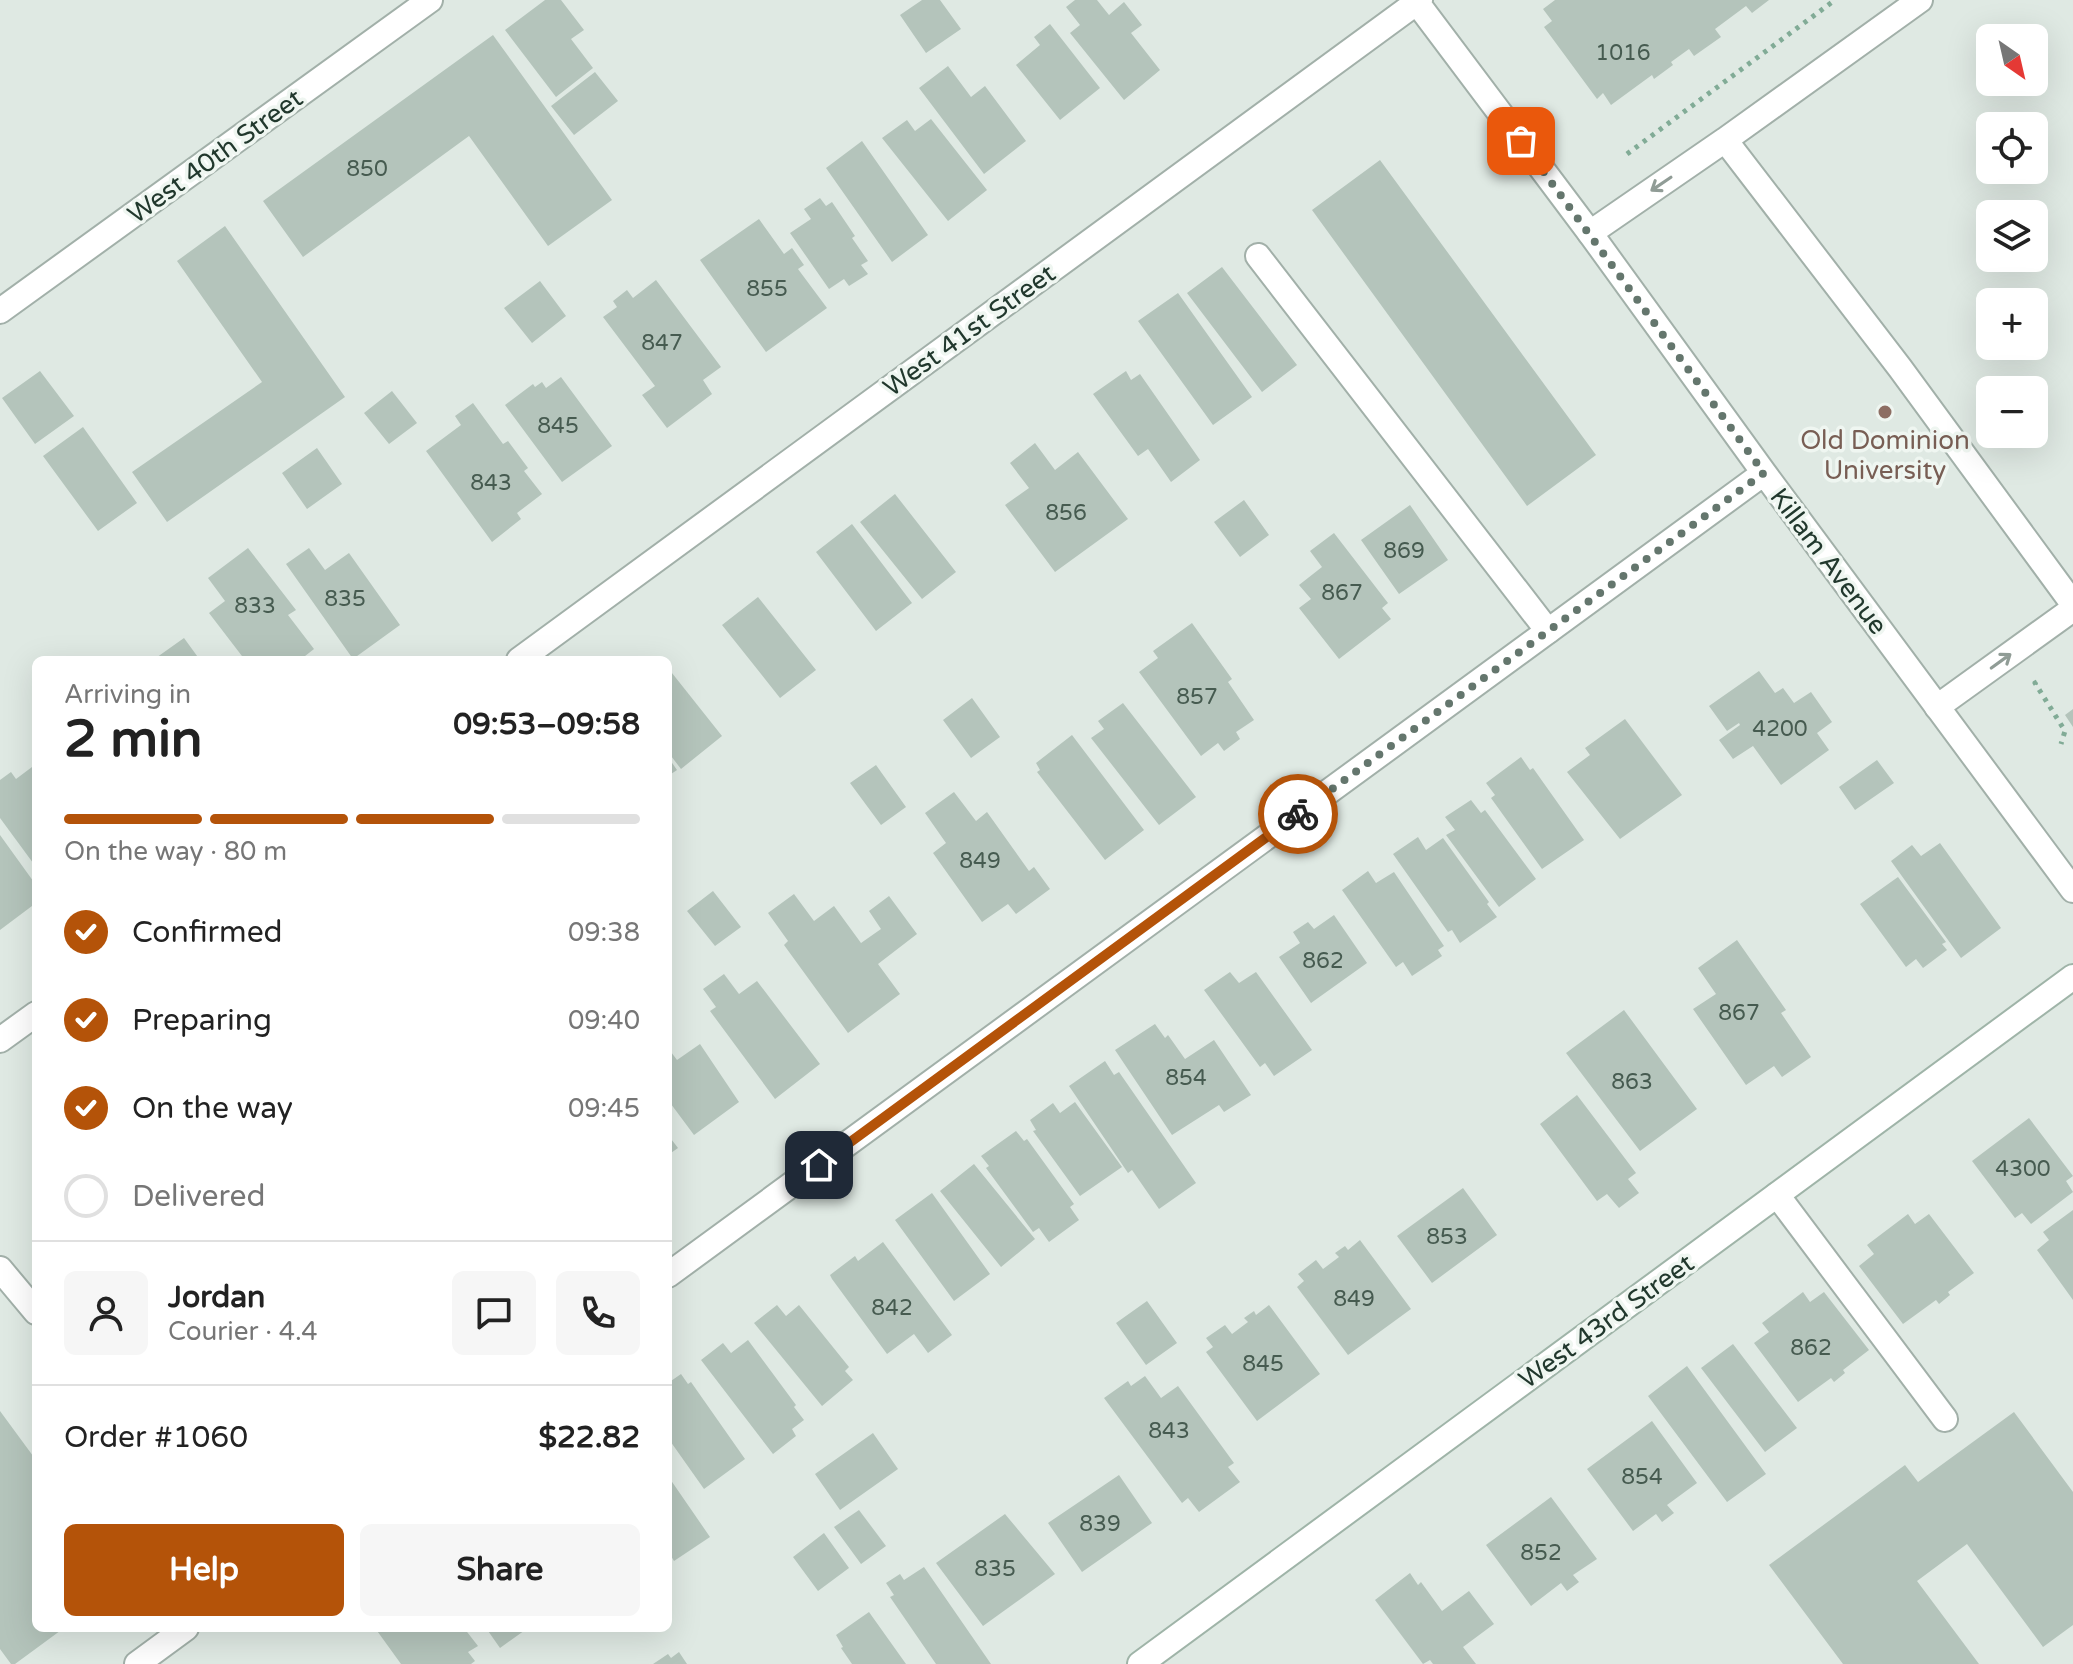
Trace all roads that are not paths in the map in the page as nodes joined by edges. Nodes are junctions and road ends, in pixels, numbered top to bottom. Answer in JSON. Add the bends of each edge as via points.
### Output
{"nodes":[{"id":1,"x":430,"y":0,"type":"edge"},
{"id":2,"x":1920,"y":0,"type":"edge"},
{"id":3,"x":1417,"y":1,"type":"edge"},
{"id":4,"x":1725,"y":140,"type":"junction"},
{"id":5,"x":1590,"y":233,"type":"junction"},
{"id":6,"x":1258,"y":256,"type":"dead end"},
{"id":7,"x":0,"y":311,"type":"edge"},
{"id":8,"x":1764,"y":473,"type":"junction"},
{"id":9,"x":2073,"y":606,"type":"edge"},
{"id":10,"x":1548,"y":631,"type":"junction"},
{"id":11,"x":524,"y":656,"type":"edge"},
{"id":12,"x":1937,"y":707,"type":"junction"},
{"id":13,"x":2073,"y":890,"type":"edge"},
{"id":14,"x":2073,"y":977,"type":"edge"},
{"id":15,"x":32,"y":1017,"type":"edge"},
{"id":16,"x":0,"y":1040,"type":"edge"},
{"id":17,"x":1777,"y":1195,"type":"junction"},
{"id":18,"x":0,"y":1269,"type":"edge"},
{"id":19,"x":672,"y":1272,"type":"edge"},
{"id":20,"x":32,"y":1307,"type":"edge"},
{"id":21,"x":1945,"y":1419,"type":"dead end"},
{"id":22,"x":181,"y":1632,"type":"edge"},
{"id":23,"x":137,"y":1664,"type":"edge"},
{"id":24,"x":1140,"y":1664,"type":"edge"}],
"edges":[{"from":1,"to":7,"type":"street","name":"West 40th Street"},
{"from":2,"to":4,"type":"street"},
{"from":3,"to":5,"type":"street","name":"Killam Avenue"},
{"from":3,"to":11,"type":"street","name":"West 41st Street"},
{"from":4,"to":5,"type":"street","one_way":true},
{"from":4,"to":9,"type":"street"},
{"from":5,"to":8,"type":"street","name":"Killam Avenue"},
{"from":6,"to":10,"type":"street"},
{"from":8,"to":10,"type":"street"},
{"from":8,"to":12,"type":"street","name":"Killam Avenue"},
{"from":12,"to":9,"type":"street","one_way":true},
{"from":10,"to":19,"type":"street"},
{"from":12,"to":13,"type":"street","name":"Killam Avenue"},
{"from":14,"to":17,"type":"street","name":"West 43rd Street"},
{"from":15,"to":16,"type":"street"},
{"from":17,"to":21,"type":"street"},
{"from":17,"to":24,"type":"street","name":"West 43rd Street"},
{"from":18,"to":20,"type":"street"},
{"from":22,"to":23,"type":"street"}]}
